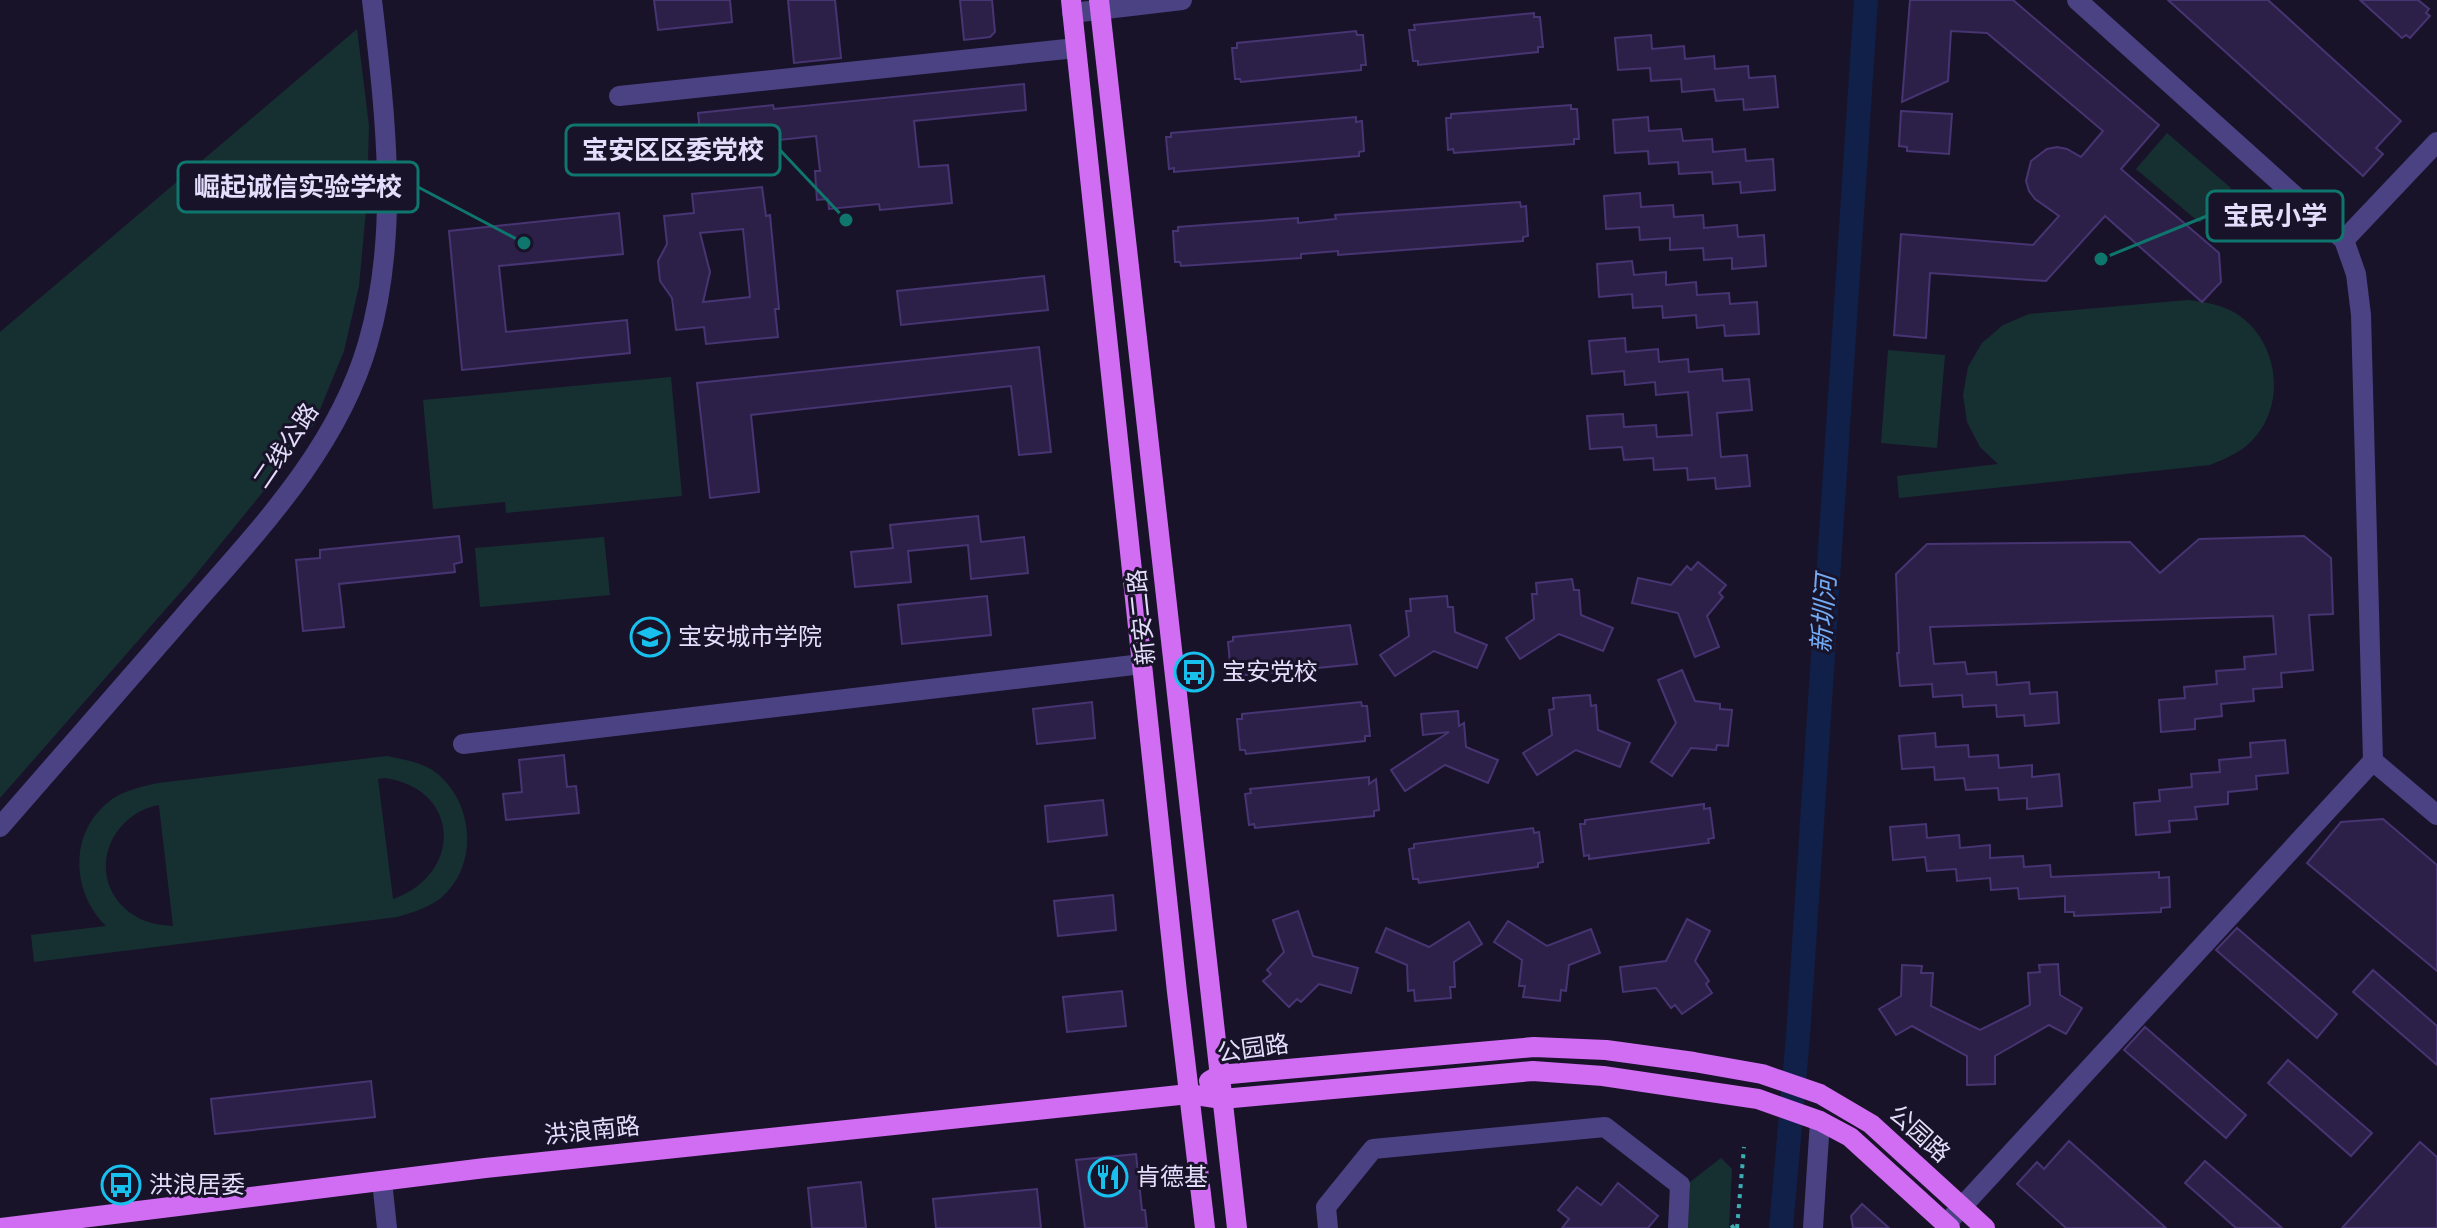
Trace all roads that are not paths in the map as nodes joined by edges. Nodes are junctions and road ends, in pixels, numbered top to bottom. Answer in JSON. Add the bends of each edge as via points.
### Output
{"nodes":[{"id":1,"x":372,"y":0,"type":"edge"},
{"id":2,"x":1182,"y":0,"type":"edge"},
{"id":3,"x":2077,"y":0,"type":"edge"},
{"id":4,"x":1100,"y":5,"type":"edge"},
{"id":5,"x":1072,"y":6,"type":"edge"},
{"id":6,"x":1076,"y":48,"type":"junction"},
{"id":7,"x":619,"y":96,"type":"dead end"},
{"id":8,"x":2437,"y":142,"type":"edge"},
{"id":9,"x":2344,"y":240,"type":"junction"},
{"id":10,"x":1142,"y":664,"type":"junction"},
{"id":11,"x":463,"y":744,"type":"dead end"},
{"id":12,"x":2373,"y":761,"type":"junction"},
{"id":13,"x":2437,"y":815,"type":"edge"},
{"id":14,"x":0,"y":827,"type":"edge"},
{"id":15,"x":1219,"y":1075,"type":"junction"},
{"id":16,"x":1189,"y":1094,"type":"junction"},
{"id":17,"x":1222,"y":1099,"type":"junction"},
{"id":18,"x":1820,"y":1121,"type":"junction"},
{"id":19,"x":382,"y":1181,"type":"junction"},
{"id":20,"x":1962,"y":1207,"type":"junction"},
{"id":21,"x":1948,"y":1226,"type":"edge"},
{"id":22,"x":1,"y":1228,"type":"edge"},
{"id":23,"x":387,"y":1228,"type":"edge"},
{"id":24,"x":1205,"y":1228,"type":"edge"},
{"id":25,"x":1237,"y":1228,"type":"edge"},
{"id":26,"x":1328,"y":1228,"type":"edge"},
{"id":27,"x":1678,"y":1228,"type":"edge"},
{"id":28,"x":1813,"y":1228,"type":"edge"},
{"id":29,"x":1985,"y":1228,"type":"edge"}],
"edges":[{"from":1,"to":14,"type":"street","name":"二线公路","via":[[385,115],[384,241],[369,341],[352,387],[335,424],[285,496]]},
{"from":2,"to":4,"type":"street"},
{"from":3,"to":9,"type":"street"},
{"from":4,"to":5,"type":"street"},
{"from":4,"to":15,"type":"main road","name":"新安二路"},
{"from":5,"to":6,"type":"main road","name":"新安二路"},
{"from":6,"to":7,"type":"street"},
{"from":6,"to":10,"type":"main road","name":"新安二路"},
{"from":8,"to":9,"type":"street"},
{"from":9,"to":12,"type":"street","via":[[2356,274],[2361,315]]},
{"from":10,"to":11,"type":"street"},
{"from":10,"to":16,"type":"main road","name":"新安二路"},
{"from":12,"to":13,"type":"street"},
{"from":12,"to":20,"type":"street"},
{"from":15,"to":16,"type":"main road","name":"公园路"},
{"from":15,"to":17,"type":"main road","name":"新安二路"},
{"from":15,"to":20,"type":"main road","name":"公园路","via":[[1534,1047],[1606,1050],[1762,1074],[1820,1094],[1871,1124]]},
{"from":16,"to":17,"type":"main road","name":"公园路"},
{"from":16,"to":19,"type":"main road","name":"洪浪南路"},
{"from":16,"to":24,"type":"main road","name":"新安二路"},
{"from":17,"to":18,"type":"main road","name":"公园路","via":[[1533,1071],[1758,1099]]},
{"from":17,"to":25,"type":"main road","name":"新安二路"},
{"from":18,"to":21,"type":"main road","name":"公园路","via":[[1850,1137]]},
{"from":18,"to":28,"type":"street"},
{"from":19,"to":22,"type":"main road","name":"洪浪南路"},
{"from":19,"to":23,"type":"street"},
{"from":20,"to":21,"type":"street"},
{"from":20,"to":29,"type":"main road","name":"公园路"},
{"from":26,"to":27,"type":"street","via":[[1326,1207],[1373,1149],[1605,1127],[1680,1185]]}]}
